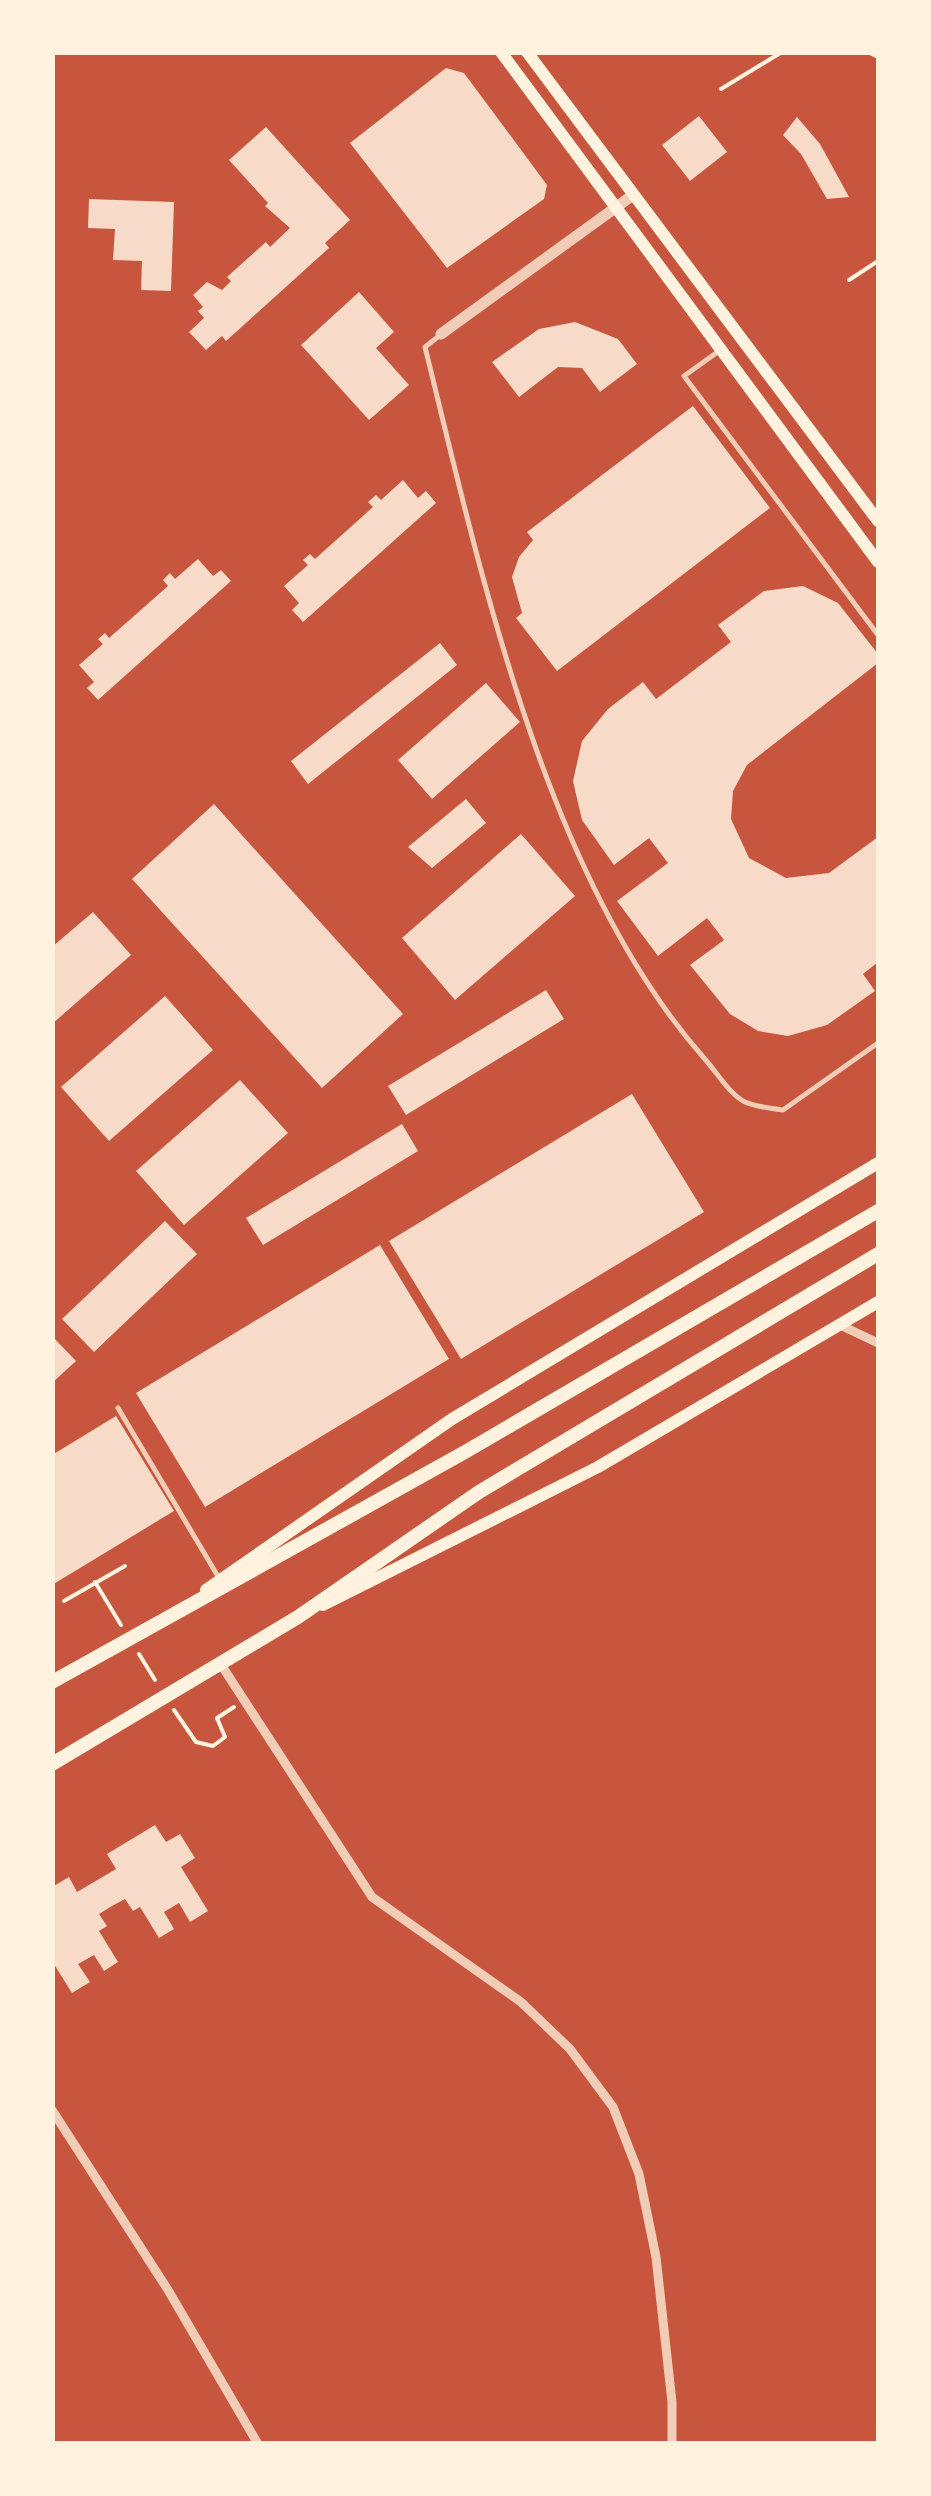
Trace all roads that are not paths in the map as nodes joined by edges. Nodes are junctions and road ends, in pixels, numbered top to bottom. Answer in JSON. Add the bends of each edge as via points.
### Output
{"nodes":[{"id":1,"x":502,"y":52,"type":"edge"},
{"id":2,"x":528,"y":52,"type":"edge"},
{"id":3,"x":633,"y":195,"type":"junction"},
{"id":4,"x":616,"y":208,"type":"junction"},
{"id":5,"x":441,"y":334,"type":"joint"},
{"id":6,"x":721,"y":349,"type":"junction"},
{"id":7,"x":878,"y":521,"type":"edge"},
{"id":8,"x":878,"y":562,"type":"edge"},
{"id":9,"x":878,"y":635,"type":"edge"},
{"id":10,"x":878,"y":1043,"type":"edge"},
{"id":11,"x":878,"y":1163,"type":"edge"},
{"id":12,"x":878,"y":1211,"type":"edge"},
{"id":13,"x":875,"y":1255,"type":"edge"},
{"id":14,"x":878,"y":1302,"type":"edge"},
{"id":15,"x":838,"y":1324,"type":"junction"},
{"id":16,"x":878,"y":1343,"type":"edge"},
{"id":17,"x":118,"y":1408,"type":"dead end"},
{"id":18,"x":220,"y":1580,"type":"junction"},
{"id":19,"x":177,"y":1610,"type":"junction"},
{"id":20,"x":298,"y":1617,"type":"junction"},
{"id":21,"x":220,"y":1663,"type":"junction"},
{"id":22,"x":52,"y":1682,"type":"edge"},
{"id":23,"x":52,"y":1764,"type":"edge"},
{"id":24,"x":52,"y":2110,"type":"edge"},
{"id":25,"x":258,"y":2444,"type":"edge"},
{"id":26,"x":672,"y":2444,"type":"edge"}],
"edges":[{"from":1,"to":4,"type":"main road"},
{"from":2,"to":3,"type":"main road"},
{"from":3,"to":4,"type":"street"},
{"from":3,"to":7,"type":"main road"},
{"from":4,"to":5,"type":"street"},
{"from":4,"to":6,"type":"main road"},
{"from":5,"to":10,"type":"lane","via":[[425,347],[502,653],[564,814],[623,941],[682,1033],[743,1102],[782,1110]]},
{"from":6,"to":8,"type":"main road"},
{"from":6,"to":9,"type":"lane","via":[[684,376]]},
{"from":11,"to":18,"type":"main road","via":[[494,1392]]},
{"from":12,"to":19,"type":"main road","via":[[450,1461]]},
{"from":13,"to":20,"type":"main road","via":[[479,1492]]},
{"from":14,"to":15,"type":"main road"},
{"from":15,"to":16,"type":"street"},
{"from":15,"to":20,"type":"main road","via":[[598,1467]]},
{"from":17,"to":18,"type":"lane"},
{"from":18,"to":19,"type":"main road"},
{"from":19,"to":22,"type":"main road"},
{"from":20,"to":21,"type":"main road"},
{"from":21,"to":23,"type":"main road"},
{"from":21,"to":26,"type":"street","via":[[372,1897],[522,2002],[570,2049],[613,2107],[639,2174],[656,2257]]},
{"from":24,"to":25,"type":"street"}]}
